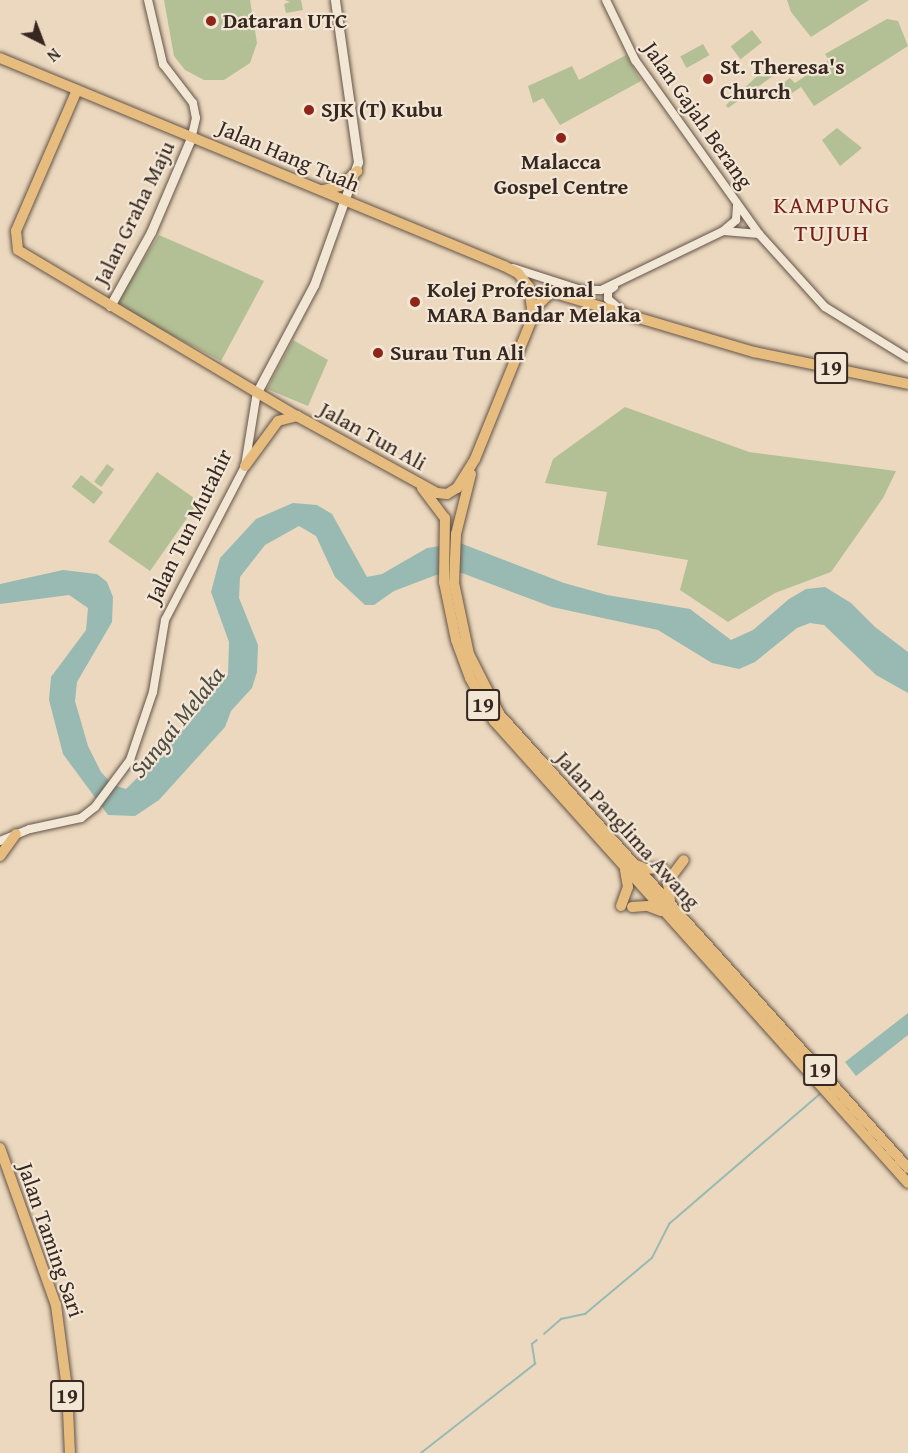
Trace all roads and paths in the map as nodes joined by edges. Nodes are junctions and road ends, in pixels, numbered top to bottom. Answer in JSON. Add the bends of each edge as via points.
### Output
{"nodes":[{"id":1,"x":148,"y":0,"type":"edge"},
{"id":2,"x":335,"y":0,"type":"edge"},
{"id":3,"x":606,"y":0,"type":"edge"},
{"id":4,"x":0,"y":58,"type":"edge"},
{"id":5,"x":77,"y":90,"type":"junction"},
{"id":6,"x":192,"y":136,"type":"junction"},
{"id":7,"x":357,"y":171,"type":"junction"},
{"id":8,"x":322,"y":190,"type":"junction"},
{"id":9,"x":735,"y":197,"type":"junction"},
{"id":10,"x":346,"y":200,"type":"junction"},
{"id":11,"x":723,"y":231,"type":"junction"},
{"id":12,"x":759,"y":234,"type":"junction"},
{"id":13,"x":504,"y":266,"type":"junction"},
{"id":14,"x":616,"y":285,"type":"junction"},
{"id":15,"x":110,"y":306,"type":"junction"},
{"id":16,"x":624,"y":313,"type":"junction"},
{"id":17,"x":533,"y":317,"type":"junction"},
{"id":18,"x":908,"y":358,"type":"edge"},
{"id":19,"x":908,"y":384,"type":"edge"},
{"id":20,"x":257,"y":392,"type":"junction"},
{"id":21,"x":297,"y":416,"type":"junction"},
{"id":22,"x":475,"y":459,"type":"junction"},
{"id":23,"x":245,"y":466,"type":"junction"},
{"id":24,"x":420,"y":486,"type":"junction"},
{"id":25,"x":451,"y":535,"type":"junction"},
{"id":26,"x":16,"y":834,"type":"junction"},
{"id":27,"x":0,"y":841,"type":"edge"},
{"id":28,"x":0,"y":856,"type":"edge"},
{"id":29,"x":684,"y":860,"type":"dead end"},
{"id":30,"x":627,"y":865,"type":"junction"},
{"id":31,"x":662,"y":868,"type":"dead end"},
{"id":32,"x":670,"y":911,"type":"junction"},
{"id":33,"x":0,"y":1148,"type":"edge"},
{"id":34,"x":908,"y":1168,"type":"edge"},
{"id":35,"x":908,"y":1183,"type":"edge"},
{"id":36,"x":70,"y":1453,"type":"edge"}],
"edges":[{"from":1,"to":6,"type":"street","via":[[163,64],[194,108]]},
{"from":2,"to":7,"type":"main road","name":"Jalan Tun Mutahir","via":[[359,149]]},
{"from":3,"to":9,"type":"street","name":"Jalan Gajah Berang","via":[[635,60]]},
{"from":4,"to":5,"type":"main road","name":"Jalan Hang Tuah"},
{"from":5,"to":6,"type":"main road","name":"Jalan Hang Tuah"},
{"from":5,"to":15,"type":"main road","name":"Jalan Tun Ali","via":[[15,240],[27,259]]},
{"from":6,"to":8,"type":"main road","name":"Jalan Hang Tuah"},
{"from":6,"to":15,"type":"main road","name":"Jalan Graha Maju","via":[[151,232]]},
{"from":7,"to":8,"type":"main road","via":[[340,186]]},
{"from":7,"to":10,"type":"main road","name":"Jalan Tun Mutahir"},
{"from":8,"to":10,"type":"main road","name":"Jalan Hang Tuah"},
{"from":9,"to":11,"type":"street","via":[[736,220]]},
{"from":9,"to":12,"type":"street","name":"Jalan Gajah Berang"},
{"from":10,"to":13,"type":"main road","name":"Jalan Hang Tuah"},
{"from":10,"to":20,"type":"main road","name":"Jalan Tun Mutahir","via":[[311,292]]},
{"from":11,"to":12,"type":"street"},
{"from":11,"to":14,"type":"street"},
{"from":12,"to":18,"type":"street","name":"Jalan Gajah Berang","via":[[825,307]]},
{"from":13,"to":14,"type":"street","via":[[581,290],[602,291]]},
{"from":13,"to":17,"type":"main road","name":"Jalan Hang Tuah","via":[[518,273],[529,287]]},
{"from":14,"to":16,"type":"street","via":[[607,295]]},
{"from":15,"to":20,"type":"main road","name":"Jalan Tun Ali"},
{"from":16,"to":17,"type":"main road","number":"19","via":[[551,292],[543,296]]},
{"from":16,"to":19,"type":"main road","number":"19","via":[[754,352]]},
{"from":17,"to":22,"type":"main road","name":"Jalan Tun Ali","number":"19"},
{"from":20,"to":21,"type":"main road","name":"Jalan Tun Ali"},
{"from":20,"to":23,"type":"street","name":"Jalan Tun Mutahir"},
{"from":21,"to":23,"type":"main road","via":[[278,421]]},
{"from":21,"to":24,"type":"main road","name":"Jalan Tun Ali"},
{"from":22,"to":24,"type":"main road","name":"Jalan Tun Ali","number":"19","via":[[452,492],[443,494]]},
{"from":22,"to":25,"type":"main road","name":"Jalan Panglima Awang","number":"19"},
{"from":23,"to":26,"type":"street","name":"Jalan Tun Mutahir","via":[[168,610],[146,718],[130,760],[95,807],[72,821]]},
{"from":24,"to":25,"type":"main road","name":"Jalan Panglima Awang","number":"19","via":[[443,513]]},
{"from":25,"to":30,"type":"main road","name":"Jalan Panglima Awang","number":"19","via":[[449,582],[469,654],[500,715]]},
{"from":26,"to":27,"type":"street","name":"Jalan Tun Mutahir"},
{"from":26,"to":28,"type":"main road"},
{"from":29,"to":32,"type":"main road","via":[[667,885]]},
{"from":30,"to":31,"type":"main road"},
{"from":30,"to":32,"type":"main road","name":"Jalan Panglima Awang","number":"19"},
{"from":30,"to":32,"type":"main road","via":[[626,907]]},
{"from":32,"to":34,"type":"main road","name":"Jalan Panglima Awang","number":"19"},
{"from":32,"to":35,"type":"main road","name":"Jalan Panglima Awang","number":"19"},
{"from":33,"to":36,"type":"main road","name":"Jalan Taming Sari","number":"19","via":[[56,1305],[67,1388]]}]}
